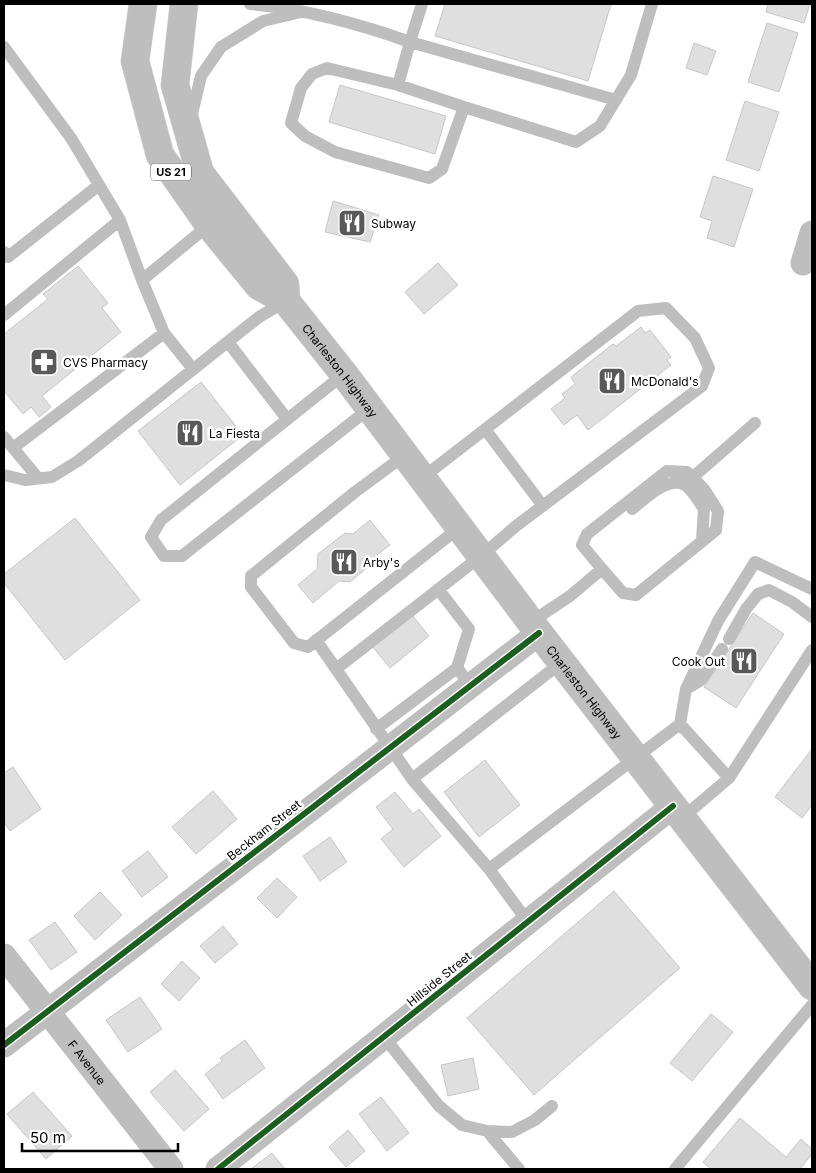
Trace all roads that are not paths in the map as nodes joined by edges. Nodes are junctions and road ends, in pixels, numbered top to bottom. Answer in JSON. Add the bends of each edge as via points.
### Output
{"nodes":[{"id":1,"x":143,"y":4,"type":"edge"},
{"id":2,"x":184,"y":4,"type":"edge"},
{"id":3,"x":250,"y":4,"type":"edge"},
{"id":4,"x":422,"y":4,"type":"edge"},
{"id":5,"x":652,"y":4,"type":"edge"},
{"id":6,"x":299,"y":12,"type":"junction"},
{"id":7,"x":410,"y":42,"type":"junction"},
{"id":8,"x":4,"y":47,"type":"edge"},
{"id":9,"x":398,"y":85,"type":"junction"},
{"id":10,"x":616,"y":100,"type":"junction"},
{"id":11,"x":464,"y":107,"type":"junction"},
{"id":12,"x":188,"y":130,"type":"junction"},
{"id":13,"x":99,"y":185,"type":"junction"},
{"id":14,"x":120,"y":220,"type":"junction"},
{"id":15,"x":210,"y":225,"type":"junction"},
{"id":16,"x":812,"y":233,"type":"edge"},
{"id":17,"x":4,"y":252,"type":"edge"},
{"id":18,"x":803,"y":263,"type":"dead end"},
{"id":19,"x":142,"y":280,"type":"junction"},
{"id":20,"x":286,"y":300,"type":"junction"},
{"id":21,"x":4,"y":315,"type":"edge"},
{"id":22,"x":164,"y":333,"type":"junction"},
{"id":23,"x":228,"y":342,"type":"junction"},
{"id":24,"x":193,"y":369,"type":"junction"},
{"id":25,"x":344,"y":374,"type":"junction"},
{"id":26,"x":370,"y":408,"type":"junction"},
{"id":27,"x":287,"y":419,"type":"junction"},
{"id":28,"x":755,"y":423,"type":"dead end"},
{"id":29,"x":485,"y":429,"type":"junction"},
{"id":30,"x":4,"y":437,"type":"edge"},
{"id":31,"x":12,"y":448,"type":"junction"},
{"id":32,"x":405,"y":455,"type":"junction"},
{"id":33,"x":4,"y":475,"type":"edge"},
{"id":34,"x":693,"y":477,"type":"junction"},
{"id":35,"x":38,"y":478,"type":"junction"},
{"id":36,"x":422,"y":478,"type":"junction"},
{"id":37,"x":543,"y":506,"type":"junction"},
{"id":38,"x":460,"y":527,"type":"junction"},
{"id":39,"x":587,"y":534,"type":"junction"},
{"id":40,"x":702,"y":540,"type":"junction"},
{"id":41,"x":481,"y":556,"type":"junction"},
{"id":42,"x":602,"y":569,"type":"junction"},
{"id":43,"x":438,"y":589,"type":"junction"},
{"id":44,"x":812,"y":589,"type":"edge"},
{"id":45,"x":812,"y":617,"type":"edge"},
{"id":46,"x":535,"y":628,"type":"junction"},
{"id":47,"x":316,"y":640,"type":"junction"},
{"id":48,"x":812,"y":650,"type":"edge"},
{"id":49,"x":562,"y":662,"type":"junction"},
{"id":50,"x":336,"y":669,"type":"junction"},
{"id":51,"x":464,"y":677,"type":"junction"},
{"id":52,"x":686,"y":689,"type":"junction"},
{"id":53,"x":680,"y":724,"type":"junction"},
{"id":54,"x":383,"y":738,"type":"junction"},
{"id":55,"x":636,"y":757,"type":"junction"},
{"id":56,"x":729,"y":778,"type":"junction"},
{"id":57,"x":412,"y":779,"type":"junction"},
{"id":58,"x":678,"y":812,"type":"junction"},
{"id":59,"x":489,"y":869,"type":"junction"},
{"id":60,"x":528,"y":922,"type":"junction"},
{"id":61,"x":4,"y":956,"type":"edge"},
{"id":62,"x":812,"y":986,"type":"edge"},
{"id":63,"x":812,"y":1005,"type":"edge"},
{"id":64,"x":48,"y":1011,"type":"junction"},
{"id":65,"x":384,"y":1037,"type":"junction"},
{"id":66,"x":4,"y":1045,"type":"edge"},
{"id":67,"x":552,"y":1106,"type":"dead end"},
{"id":68,"x":487,"y":1131,"type":"junction"},
{"id":69,"x":171,"y":1169,"type":"edge"},
{"id":70,"x":218,"y":1169,"type":"edge"},
{"id":71,"x":519,"y":1169,"type":"edge"},
{"id":72,"x":674,"y":1169,"type":"edge"}],
"edges":[{"from":1,"to":15,"type":"main road","name":"Charleston Highway","number":"US 21","via":[[135,61],[160,155]]},
{"from":2,"to":12,"type":"main road","name":"Charleston Highway","number":"US 21","via":[[175,84]]},
{"from":3,"to":6,"type":"lane"},
{"from":4,"to":7,"type":"lane"},
{"from":5,"to":10,"type":"lane","via":[[631,75]]},
{"from":6,"to":7,"type":"lane","via":[[367,27]]},
{"from":6,"to":12,"type":"lane","via":[[264,21],[221,47],[201,76]]},
{"from":7,"to":9,"type":"lane"},
{"from":7,"to":10,"type":"lane"},
{"from":8,"to":13,"type":"lane","via":[[70,138]]},
{"from":9,"to":11,"type":"lane"},
{"from":9,"to":11,"type":"lane","via":[[327,68],[312,74],[301,88],[291,123],[305,136],[335,152],[429,178],[442,169]]},
{"from":10,"to":11,"type":"lane","via":[[600,126],[576,142]]},
{"from":12,"to":20,"type":"main road","name":"Charleston Highway","number":"US 21","via":[[200,173],[285,284]]},
{"from":13,"to":14,"type":"lane"},
{"from":13,"to":17,"type":"lane","via":[[8,257]]},
{"from":14,"to":19,"type":"lane"},
{"from":14,"to":21,"type":"lane"},
{"from":15,"to":19,"type":"lane"},
{"from":15,"to":20,"type":"main road","name":"Charleston Highway","number":"US 21","via":[[259,286]]},
{"from":16,"to":18,"type":"street"},
{"from":19,"to":22,"type":"lane"},
{"from":20,"to":23,"type":"lane"},
{"from":20,"to":25,"type":"main road","name":"Charleston Highway","number":"US 21"},
{"from":22,"to":24,"type":"lane"},
{"from":22,"to":31,"type":"lane"},
{"from":23,"to":24,"type":"lane"},
{"from":23,"to":27,"type":"lane"},
{"from":24,"to":35,"type":"lane","via":[[78,461],[52,477]]},
{"from":25,"to":26,"type":"main road","name":"Charleston Highway","number":"US 21"},
{"from":25,"to":27,"type":"lane"},
{"from":26,"to":27,"type":"lane","via":[[182,556],[164,556],[151,537],[161,520]]},
{"from":26,"to":32,"type":"main road","name":"Charleston Highway","number":"US 21"},
{"from":28,"to":34,"type":"lane"},
{"from":29,"to":36,"type":"lane"},
{"from":29,"to":37,"type":"lane"},
{"from":29,"to":37,"type":"lane","via":[[638,311],[666,308],[695,338],[709,368],[702,386]]},
{"from":30,"to":31,"type":"lane"},
{"from":31,"to":35,"type":"lane"},
{"from":32,"to":36,"type":"main road","name":"Charleston Highway","number":"US 21"},
{"from":32,"to":47,"type":"lane","via":[[251,576],[251,587],[294,643],[308,646]]},
{"from":33,"to":35,"type":"lane","via":[[25,480]]},
{"from":34,"to":39,"type":"lane","via":[[687,472],[667,471]]},
{"from":34,"to":40,"type":"lane","via":[[718,511],[716,530]]},
{"from":36,"to":38,"type":"main road","name":"Charleston Highway","number":"US 21"},
{"from":37,"to":41,"type":"lane"},
{"from":38,"to":41,"type":"main road","name":"Charleston Highway","number":"US 21"},
{"from":38,"to":47,"type":"lane"},
{"from":39,"to":40,"type":"lane","via":[[600,532],[666,484],[676,482],[686,485],[704,509]]},
{"from":39,"to":42,"type":"lane","via":[[582,545]]},
{"from":40,"to":42,"type":"lane","via":[[636,595],[623,593]]},
{"from":41,"to":43,"type":"lane"},
{"from":41,"to":46,"type":"main road","name":"Charleston Highway","number":"US 21"},
{"from":42,"to":46,"type":"lane"},
{"from":43,"to":50,"type":"lane"},
{"from":43,"to":51,"type":"lane","via":[[469,630]]},
{"from":44,"to":52,"type":"lane","via":[[755,562],[718,621]]},
{"from":45,"to":52,"type":"lane","via":[[768,590],[758,594],[701,680]]},
{"from":46,"to":49,"type":"main road","name":"Charleston Highway","number":"US 21"},
{"from":46,"to":51,"type":"street","name":"Beckham Street"},
{"from":47,"to":50,"type":"lane"},
{"from":48,"to":56,"type":"lane"},
{"from":49,"to":55,"type":"main road","name":"Charleston Highway","number":"US 21"},
{"from":49,"to":57,"type":"lane"},
{"from":50,"to":54,"type":"lane"},
{"from":51,"to":54,"type":"street","name":"Beckham Street"},
{"from":52,"to":53,"type":"lane"},
{"from":53,"to":55,"type":"lane"},
{"from":53,"to":56,"type":"lane"},
{"from":54,"to":57,"type":"lane"},
{"from":54,"to":64,"type":"street","name":"Beckham Street"},
{"from":55,"to":58,"type":"main road","name":"Charleston Highway","number":"US 21"},
{"from":55,"to":59,"type":"lane"},
{"from":56,"to":58,"type":"lane"},
{"from":57,"to":59,"type":"lane"},
{"from":58,"to":60,"type":"street","name":"Hillside Street"},
{"from":58,"to":62,"type":"main road","name":"Charleston Highway","number":"US 21"},
{"from":59,"to":60,"type":"lane"},
{"from":60,"to":65,"type":"street","name":"Hillside Street"},
{"from":61,"to":64,"type":"street","name":"F Avenue"},
{"from":63,"to":72,"type":"lane"},
{"from":64,"to":66,"type":"street","name":"Beckham Street"},
{"from":64,"to":69,"type":"street","name":"F Avenue"},
{"from":65,"to":68,"type":"lane","via":[[439,1106],[462,1125]]},
{"from":65,"to":70,"type":"street","name":"Hillside Street"},
{"from":67,"to":68,"type":"lane","via":[[512,1132]]},
{"from":68,"to":71,"type":"lane"}]}
